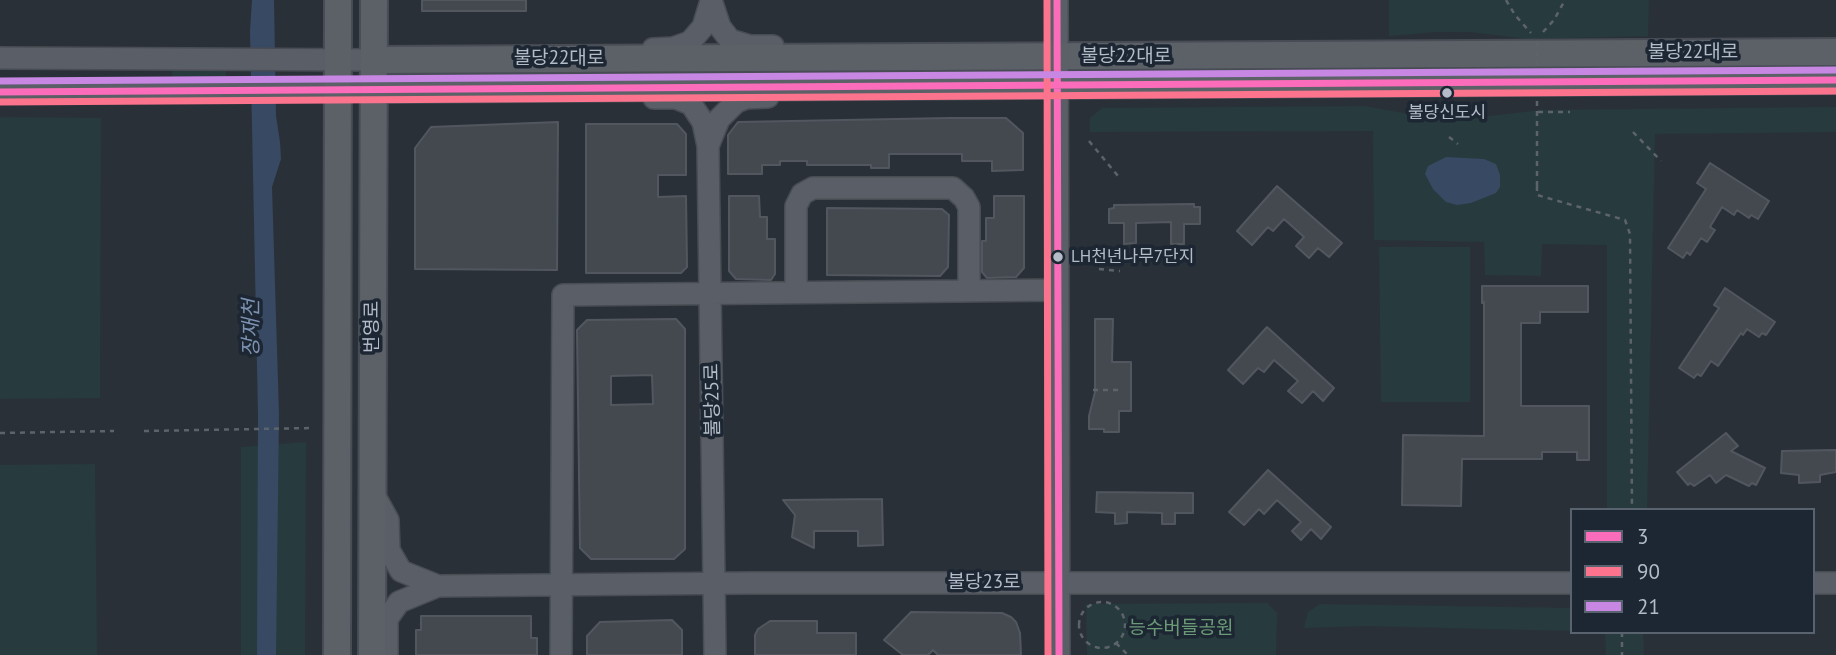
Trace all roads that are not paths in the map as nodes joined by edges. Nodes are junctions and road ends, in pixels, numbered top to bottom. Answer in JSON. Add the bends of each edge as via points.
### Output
{"nodes":[{"id":1,"x":338,"y":0,"type":"edge"},
{"id":2,"x":374,"y":0,"type":"edge"},
{"id":3,"x":1057,"y":0,"type":"edge"},
{"id":4,"x":711,"y":1,"type":"edge"},
{"id":5,"x":1836,"y":52,"type":"edge"},
{"id":6,"x":0,"y":58,"type":"edge"},
{"id":7,"x":37,"y":58,"type":"junction"},
{"id":8,"x":797,"y":58,"type":"junction"},
{"id":9,"x":1058,"y":58,"type":"junction"},
{"id":10,"x":634,"y":59,"type":"junction"},
{"id":11,"x":339,"y":60,"type":"junction"},
{"id":12,"x":374,"y":60,"type":"junction"},
{"id":13,"x":1836,"y":80,"type":"edge"},
{"id":14,"x":0,"y":84,"type":"edge"},
{"id":15,"x":1058,"y":85,"type":"junction"},
{"id":16,"x":801,"y":87,"type":"junction"},
{"id":17,"x":635,"y":88,"type":"junction"},
{"id":18,"x":375,"y":89,"type":"junction"},
{"id":19,"x":338,"y":90,"type":"junction"},
{"id":20,"x":0,"y":92,"type":"edge"},
{"id":21,"x":708,"y":146,"type":"junction"},
{"id":22,"x":968,"y":290,"type":"junction"},
{"id":23,"x":1058,"y":290,"type":"junction"},
{"id":24,"x":796,"y":291,"type":"junction"},
{"id":25,"x":712,"y":292,"type":"junction"},
{"id":26,"x":372,"y":491,"type":"junction"},
{"id":27,"x":714,"y":583,"type":"junction"},
{"id":28,"x":1570,"y":583,"type":"edge"},
{"id":29,"x":1815,"y":583,"type":"edge"},
{"id":30,"x":1836,"y":583,"type":"edge"},
{"id":31,"x":561,"y":584,"type":"junction"},
{"id":32,"x":1059,"y":584,"type":"junction"},
{"id":33,"x":438,"y":586,"type":"junction"},
{"id":34,"x":337,"y":655,"type":"edge"},
{"id":35,"x":372,"y":655,"type":"edge"},
{"id":36,"x":387,"y":655,"type":"edge"},
{"id":37,"x":561,"y":655,"type":"edge"},
{"id":38,"x":715,"y":655,"type":"edge"},
{"id":39,"x":1059,"y":655,"type":"edge"}],
"edges":[{"from":1,"to":11,"type":"main road","name":"번영로"},
{"from":2,"to":12,"type":"main road","name":"번영로"},
{"from":3,"to":9,"type":"street"},
{"from":4,"to":8,"type":"street","via":[[730,40],[750,46],[784,46]]},
{"from":4,"to":10,"type":"street","via":[[703,27],[690,42],[655,48]]},
{"from":5,"to":9,"type":"main road","name":"불당22대로"},
{"from":6,"to":7,"type":"street"},
{"from":7,"to":11,"type":"street"},
{"from":7,"to":14,"type":"street","via":[[46,64],[44,77]]},
{"from":8,"to":9,"type":"main road","name":"불당22대로"},
{"from":8,"to":10,"type":"main road","name":"불당22대로"},
{"from":9,"to":15,"type":"street"},
{"from":10,"to":12,"type":"main road","name":"불당22대로"},
{"from":11,"to":12,"type":"street"},
{"from":11,"to":19,"type":"main road","name":"번영로"},
{"from":12,"to":18,"type":"main road","name":"번영로"},
{"from":13,"to":15,"type":"main road","name":"불당22대로"},
{"from":15,"to":16,"type":"main road","name":"불당22대로"},
{"from":15,"to":23,"type":"street"},
{"from":16,"to":17,"type":"main road","name":"불당22대로"},
{"from":16,"to":21,"type":"street","via":[[784,97],[736,102],[719,119]]},
{"from":17,"to":18,"type":"main road","name":"불당22대로"},
{"from":17,"to":21,"type":"street","via":[[655,98],[691,104],[703,122]]},
{"from":18,"to":19,"type":"street"},
{"from":18,"to":26,"type":"main road","name":"번영로"},
{"from":19,"to":20,"type":"street"},
{"from":19,"to":34,"type":"main road","name":"번영로"},
{"from":21,"to":25,"type":"street","name":"불당25로"},
{"from":22,"to":23,"type":"street"},
{"from":22,"to":24,"type":"street"},
{"from":22,"to":24,"type":"street","via":[[969,207],[953,188],[813,188],[802,194],[796,206]]},
{"from":23,"to":32,"type":"street"},
{"from":24,"to":25,"type":"street"},
{"from":25,"to":27,"type":"street","name":"불당25로"},
{"from":25,"to":31,"type":"street","via":[[563,295]]},
{"from":26,"to":33,"type":"street","via":[[388,520],[389,550],[401,571]]},
{"from":26,"to":35,"type":"main road","name":"번영로"},
{"from":27,"to":31,"type":"street","name":"불당23로"},
{"from":27,"to":32,"type":"street","name":"불당23로"},
{"from":27,"to":38,"type":"street","name":"불당25로"},
{"from":28,"to":32,"type":"street","name":"불당23로"},
{"from":29,"to":30,"type":"street"},
{"from":31,"to":33,"type":"street","name":"불당23로"},
{"from":31,"to":37,"type":"street"},
{"from":32,"to":39,"type":"street"},
{"from":33,"to":36,"type":"street","via":[[399,602],[387,619]]}]}
